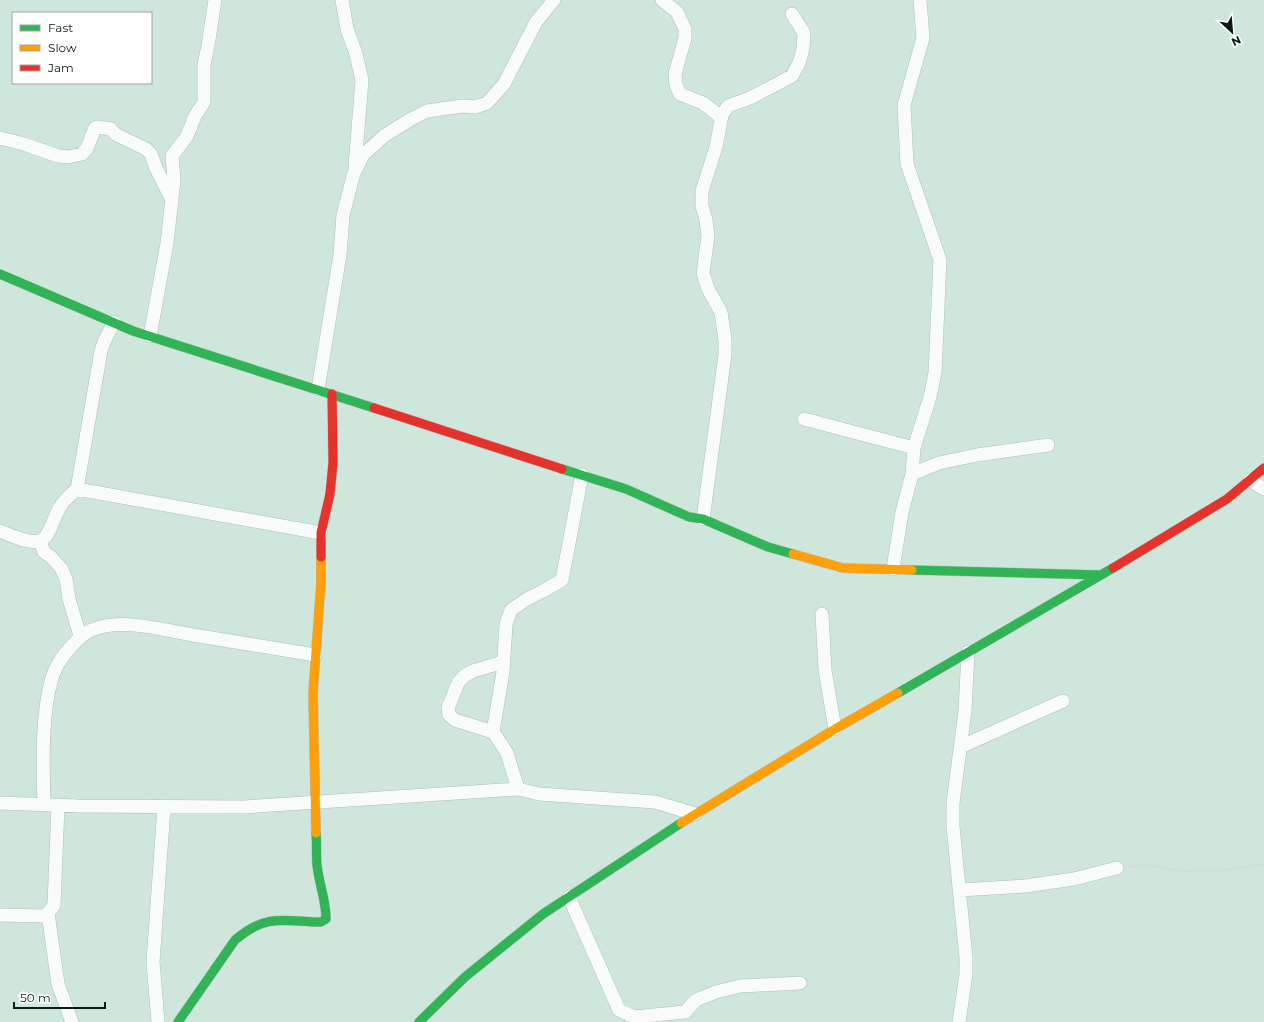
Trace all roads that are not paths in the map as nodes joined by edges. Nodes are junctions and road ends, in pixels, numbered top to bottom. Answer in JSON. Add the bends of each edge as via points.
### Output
{"nodes":[{"id":1,"x":215,"y":0,"type":"edge"},
{"id":2,"x":342,"y":0,"type":"edge"},
{"id":3,"x":554,"y":0,"type":"edge"},
{"id":4,"x":662,"y":0,"type":"edge"},
{"id":5,"x":920,"y":0,"type":"edge"},
{"id":6,"x":792,"y":14,"type":"dead end"},
{"id":7,"x":721,"y":118,"type":"junction"},
{"id":8,"x":0,"y":138,"type":"edge"},
{"id":9,"x":354,"y":173,"type":"junction"},
{"id":10,"x":172,"y":200,"type":"junction"},
{"id":11,"x":0,"y":274,"type":"edge"},
{"id":12,"x":114,"y":322,"type":"junction"},
{"id":13,"x":150,"y":336,"type":"junction"},
{"id":14,"x":318,"y":389,"type":"junction"},
{"id":15,"x":332,"y":394,"type":"junction"},
{"id":16,"x":804,"y":419,"type":"dead end"},
{"id":17,"x":1048,"y":445,"type":"dead end"},
{"id":18,"x":914,"y":448,"type":"junction"},
{"id":19,"x":1264,"y":468,"type":"edge"},
{"id":20,"x":912,"y":474,"type":"junction"},
{"id":21,"x":582,"y":475,"type":"junction"},
{"id":22,"x":1250,"y":480,"type":"junction"},
{"id":23,"x":77,"y":489,"type":"junction"},
{"id":24,"x":1264,"y":489,"type":"edge"},
{"id":25,"x":703,"y":519,"type":"junction"},
{"id":26,"x":0,"y":531,"type":"edge"},
{"id":27,"x":322,"y":533,"type":"junction"},
{"id":28,"x":40,"y":542,"type":"junction"},
{"id":29,"x":893,"y":569,"type":"junction"},
{"id":30,"x":1101,"y":575,"type":"junction"},
{"id":31,"x":822,"y":614,"type":"dead end"},
{"id":32,"x":80,"y":636,"type":"junction"},
{"id":33,"x":968,"y":652,"type":"junction"},
{"id":34,"x":315,"y":655,"type":"junction"},
{"id":35,"x":503,"y":662,"type":"junction"},
{"id":36,"x":1063,"y":701,"type":"dead end"},
{"id":37,"x":835,"y":728,"type":"junction"},
{"id":38,"x":492,"y":732,"type":"junction"},
{"id":39,"x":960,"y":747,"type":"junction"},
{"id":40,"x":518,"y":790,"type":"junction"},
{"id":41,"x":0,"y":803,"type":"edge"},
{"id":42,"x":44,"y":804,"type":"junction"},
{"id":43,"x":315,"y":804,"type":"junction"},
{"id":44,"x":58,"y":805,"type":"junction"},
{"id":45,"x":164,"y":807,"type":"junction"},
{"id":46,"x":694,"y":814,"type":"junction"},
{"id":47,"x":1117,"y":868,"type":"road end"},
{"id":48,"x":959,"y":890,"type":"junction"},
{"id":49,"x":569,"y":897,"type":"junction"},
{"id":50,"x":48,"y":913,"type":"junction"},
{"id":51,"x":0,"y":915,"type":"edge"},
{"id":52,"x":800,"y":983,"type":"dead end"},
{"id":53,"x":687,"y":1017,"type":"edge"},
{"id":54,"x":624,"y":1018,"type":"edge"},
{"id":55,"x":72,"y":1022,"type":"edge"},
{"id":56,"x":158,"y":1022,"type":"edge"},
{"id":57,"x":178,"y":1022,"type":"edge"},
{"id":58,"x":419,"y":1022,"type":"edge"},
{"id":59,"x":960,"y":1022,"type":"edge"}],
"edges":[{"from":1,"to":10,"type":"street","via":[[204,65],[204,102],[187,136],[172,156]]},
{"from":2,"to":9,"type":"street","via":[[347,29],[362,80]]},
{"from":3,"to":9,"type":"street","via":[[536,22],[504,84],[486,103],[475,107],[462,106],[427,111],[411,119],[384,136],[363,155]]},
{"from":4,"to":7,"type":"street","via":[[677,12],[685,28],[685,38],[675,74],[680,94],[703,103]]},
{"from":5,"to":18,"type":"street","via":[[923,38],[904,105],[907,164],[940,260],[935,373]]},
{"from":6,"to":7,"type":"street","via":[[804,33],[803,49],[792,76],[750,98],[728,106]]},
{"from":7,"to":25,"type":"street","via":[[716,147],[702,191],[708,236],[703,273],[720,312],[725,340]]},
{"from":8,"to":10,"type":"street","via":[[68,157],[82,154],[95,128],[111,129],[115,134],[151,154]]},
{"from":9,"to":14,"type":"street","via":[[343,215],[340,255]]},
{"from":10,"to":13,"type":"street"},
{"from":11,"to":12,"type":"main road"},
{"from":12,"to":13,"type":"main road"},
{"from":12,"to":23,"type":"street","via":[[101,351]]},
{"from":13,"to":14,"type":"main road"},
{"from":14,"to":15,"type":"main road"},
{"from":15,"to":21,"type":"main road"},
{"from":15,"to":27,"type":"main road","via":[[333,463]]},
{"from":16,"to":18,"type":"street"},
{"from":17,"to":20,"type":"street","via":[[939,463]]},
{"from":18,"to":20,"type":"street"},
{"from":19,"to":22,"type":"main road"},
{"from":20,"to":29,"type":"street","via":[[902,512]]},
{"from":21,"to":25,"type":"main road","via":[[626,489],[689,517]]},
{"from":21,"to":35,"type":"street","via":[[562,580],[527,598],[511,610],[506,624]]},
{"from":22,"to":24,"type":"street"},
{"from":22,"to":30,"type":"main road","via":[[1227,499]]},
{"from":23,"to":27,"type":"street"},
{"from":23,"to":28,"type":"street","via":[[60,507],[46,538]]},
{"from":25,"to":29,"type":"main road","via":[[768,547],[842,568]]},
{"from":26,"to":28,"type":"street"},
{"from":27,"to":34,"type":"main road"},
{"from":28,"to":32,"type":"street","via":[[44,552],[61,568],[66,579]]},
{"from":29,"to":30,"type":"main road"},
{"from":30,"to":33,"type":"main road"},
{"from":31,"to":37,"type":"street","via":[[825,670]]},
{"from":32,"to":34,"type":"street","via":[[96,628],[117,624]]},
{"from":32,"to":42,"type":"street","via":[[62,658],[52,677],[44,742]]},
{"from":33,"to":37,"type":"main road"},
{"from":33,"to":39,"type":"street"},
{"from":34,"to":43,"type":"main road"},
{"from":35,"to":38,"type":"street"},
{"from":35,"to":38,"type":"street","via":[[464,676],[458,683],[448,708],[449,715],[454,720]]},
{"from":36,"to":39,"type":"street"},
{"from":37,"to":46,"type":"main road"},
{"from":38,"to":40,"type":"street","via":[[507,753]]},
{"from":39,"to":48,"type":"street","via":[[953,803]]},
{"from":40,"to":43,"type":"street"},
{"from":40,"to":46,"type":"street","via":[[539,794],[655,802]]},
{"from":41,"to":42,"type":"street"},
{"from":42,"to":44,"type":"street"},
{"from":43,"to":45,"type":"street"},
{"from":43,"to":57,"type":"main road","via":[[317,865],[326,905],[326,919],[321,922],[275,920],[243,933],[235,940]]},
{"from":44,"to":45,"type":"street"},
{"from":44,"to":50,"type":"street","via":[[54,905]]},
{"from":45,"to":56,"type":"street","via":[[153,962]]},
{"from":46,"to":49,"type":"main road"},
{"from":47,"to":48,"type":"street","via":[[1074,879],[1025,886]]},
{"from":48,"to":59,"type":"street","via":[[966,974]]},
{"from":49,"to":54,"type":"street"},
{"from":49,"to":58,"type":"main road","via":[[543,914],[465,977]]},
{"from":50,"to":51,"type":"street","via":[[44,916]]},
{"from":50,"to":55,"type":"street","via":[[58,984]]},
{"from":52,"to":53,"type":"street","via":[[740,986],[716,992],[696,1000]]},
{"from":53,"to":54,"type":"street"}]}
